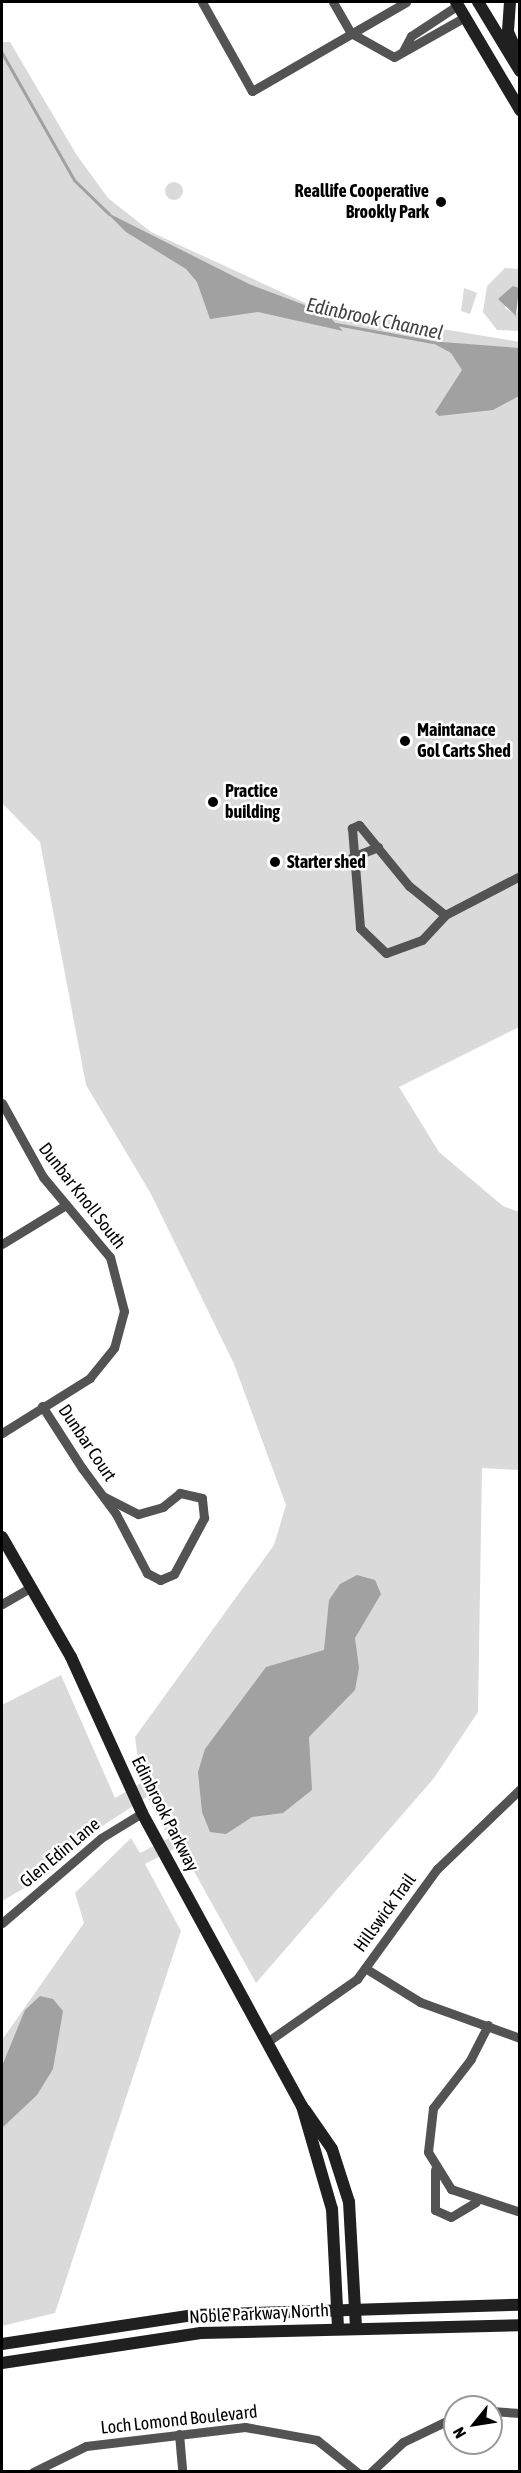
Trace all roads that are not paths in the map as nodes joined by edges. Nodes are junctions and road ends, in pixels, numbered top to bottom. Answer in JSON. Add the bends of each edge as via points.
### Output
{"nodes":[{"id":1,"x":202,"y":2,"type":"edge"},
{"id":2,"x":333,"y":2,"type":"edge"},
{"id":3,"x":406,"y":2,"type":"edge"},
{"id":4,"x":510,"y":2,"type":"edge"},
{"id":5,"x":459,"y":3,"type":"edge"},
{"id":6,"x":482,"y":3,"type":"edge"},
{"id":7,"x":465,"y":17,"type":"junction"},
{"id":8,"x":351,"y":33,"type":"junction"},
{"id":9,"x":403,"y":51,"type":"junction"},
{"id":10,"x":519,"y":56,"type":"edge"},
{"id":11,"x":519,"y":71,"type":"edge"},
{"id":12,"x":519,"y":110,"type":"edge"},
{"id":13,"x":378,"y":848,"type":"junction"},
{"id":14,"x":352,"y":857,"type":"junction"},
{"id":15,"x":519,"y":876,"type":"edge"},
{"id":16,"x":444,"y":915,"type":"junction"},
{"id":17,"x":2,"y":1103,"type":"edge"},
{"id":18,"x":66,"y":1205,"type":"junction"},
{"id":19,"x":2,"y":1244,"type":"edge"},
{"id":20,"x":42,"y":1406,"type":"junction"},
{"id":21,"x":2,"y":1433,"type":"edge"},
{"id":22,"x":104,"y":1497,"type":"junction"},
{"id":23,"x":2,"y":1537,"type":"edge"},
{"id":24,"x":31,"y":1587,"type":"junction"},
{"id":25,"x":2,"y":1604,"type":"edge"},
{"id":26,"x":519,"y":1789,"type":"edge"},
{"id":27,"x":142,"y":1813,"type":"junction"},
{"id":28,"x":2,"y":1923,"type":"edge"},
{"id":29,"x":365,"y":1968,"type":"junction"},
{"id":30,"x":488,"y":2025,"type":"junction"},
{"id":31,"x":519,"y":2038,"type":"edge"},
{"id":32,"x":267,"y":2043,"type":"junction"},
{"id":33,"x":302,"y":2106,"type":"junction"},
{"id":34,"x":435,"y":2170,"type":"junction"},
{"id":35,"x":476,"y":2202,"type":"junction"},
{"id":36,"x":519,"y":2212,"type":"edge"},
{"id":37,"x":519,"y":2305,"type":"edge"},
{"id":38,"x":337,"y":2309,"type":"junction"},
{"id":39,"x":356,"y":2309,"type":"junction"},
{"id":40,"x":519,"y":2325,"type":"edge"},
{"id":41,"x":338,"y":2328,"type":"junction"},
{"id":42,"x":356,"y":2328,"type":"junction"},
{"id":43,"x":2,"y":2344,"type":"edge"},
{"id":44,"x":2,"y":2363,"type":"edge"},
{"id":45,"x":503,"y":2412,"type":"edge"},
{"id":46,"x":519,"y":2413,"type":"edge"},
{"id":47,"x":443,"y":2423,"type":"edge"},
{"id":48,"x":179,"y":2434,"type":"junction"},
{"id":49,"x":33,"y":2472,"type":"edge"},
{"id":50,"x":182,"y":2472,"type":"edge"},
{"id":51,"x":357,"y":2472,"type":"edge"},
{"id":52,"x":371,"y":2472,"type":"edge"}],
"edges":[{"from":1,"to":8,"type":"street","via":[[252,91]]},
{"from":2,"to":8,"type":"street"},
{"from":3,"to":8,"type":"street"},
{"from":4,"to":10,"type":"main road","via":[[508,32]]},
{"from":5,"to":7,"type":"main road"},
{"from":5,"to":9,"type":"street","via":[[411,36]]},
{"from":6,"to":7,"type":"main road"},
{"from":6,"to":11,"type":"main road"},
{"from":7,"to":9,"type":"street"},
{"from":7,"to":12,"type":"main road"},
{"from":8,"to":9,"type":"street","via":[[394,57]]},
{"from":13,"to":14,"type":"street"},
{"from":13,"to":14,"type":"street","via":[[359,825],[350,832]]},
{"from":13,"to":16,"type":"street","via":[[409,886]]},
{"from":14,"to":16,"type":"street","via":[[360,928],[378,949],[394,954],[411,946],[431,934]]},
{"from":15,"to":16,"type":"street"},
{"from":17,"to":18,"type":"street","name":"Dunbar Knoll South","via":[[24,1150]]},
{"from":18,"to":19,"type":"street"},
{"from":18,"to":20,"type":"street","name":"Dunbar Knoll South","via":[[110,1257],[119,1274],[124,1311],[114,1348],[104,1364]]},
{"from":20,"to":21,"type":"street","name":"Dunbar Knoll South"},
{"from":20,"to":22,"type":"street","name":"Dunbar Court"},
{"from":22,"to":22,"type":"street","name":"Dunbar Court","via":[[138,1514],[163,1507],[180,1493],[202,1498],[204,1518],[174,1574],[160,1580],[147,1573]]},
{"from":23,"to":24,"type":"main road","name":"Edinbrook Parkway"},
{"from":24,"to":25,"type":"street"},
{"from":24,"to":27,"type":"main road","name":"Edinbrook Parkway","via":[[84,1682]]},
{"from":26,"to":29,"type":"street","name":"Hillswick Trail","via":[[437,1869]]},
{"from":27,"to":28,"type":"street","name":"Glen Edin Lane","via":[[101,1838]]},
{"from":27,"to":32,"type":"main road","name":"Edinbrook Parkway"},
{"from":29,"to":30,"type":"street","via":[[402,1994]]},
{"from":29,"to":32,"type":"street","name":"Hillswick Trail","via":[[337,1997]]},
{"from":30,"to":31,"type":"street"},
{"from":30,"to":34,"type":"street","via":[[471,2059],[433,2109],[426,2137]]},
{"from":32,"to":33,"type":"main road","name":"Edinbrook Parkway"},
{"from":33,"to":38,"type":"main road","name":"Edinbrook Parkway","via":[[330,2192]]},
{"from":33,"to":39,"type":"main road","name":"Edinbrook Parkway","via":[[318,2124],[344,2179],[352,2224]]},
{"from":34,"to":35,"type":"street","via":[[451,2189]]},
{"from":34,"to":35,"type":"street","via":[[435,2211],[451,2217]]},
{"from":35,"to":36,"type":"street"},
{"from":37,"to":39,"type":"main road","name":"Noble Parkway North"},
{"from":38,"to":39,"type":"main road","name":"Noble Parkway North"},
{"from":38,"to":41,"type":"main road","name":"Edinbrook Parkway"},
{"from":38,"to":43,"type":"main road","name":"Noble Parkway North","via":[[144,2320]]},
{"from":39,"to":42,"type":"main road","name":"Edinbrook Parkway"},
{"from":40,"to":42,"type":"main road","name":"Noble Parkway North"},
{"from":41,"to":42,"type":"main road","name":"Noble Parkway North"},
{"from":41,"to":44,"type":"main road","name":"Noble Parkway North","via":[[162,2337]]},
{"from":45,"to":46,"type":"street"},
{"from":47,"to":52,"type":"street","via":[[403,2442]]},
{"from":48,"to":49,"type":"street","name":"Loch Lomond Boulevard","via":[[86,2446]]},
{"from":48,"to":50,"type":"street"},
{"from":48,"to":51,"type":"street","name":"Loch Lomond Boulevard","via":[[245,2427],[294,2432],[339,2453]]}]}
